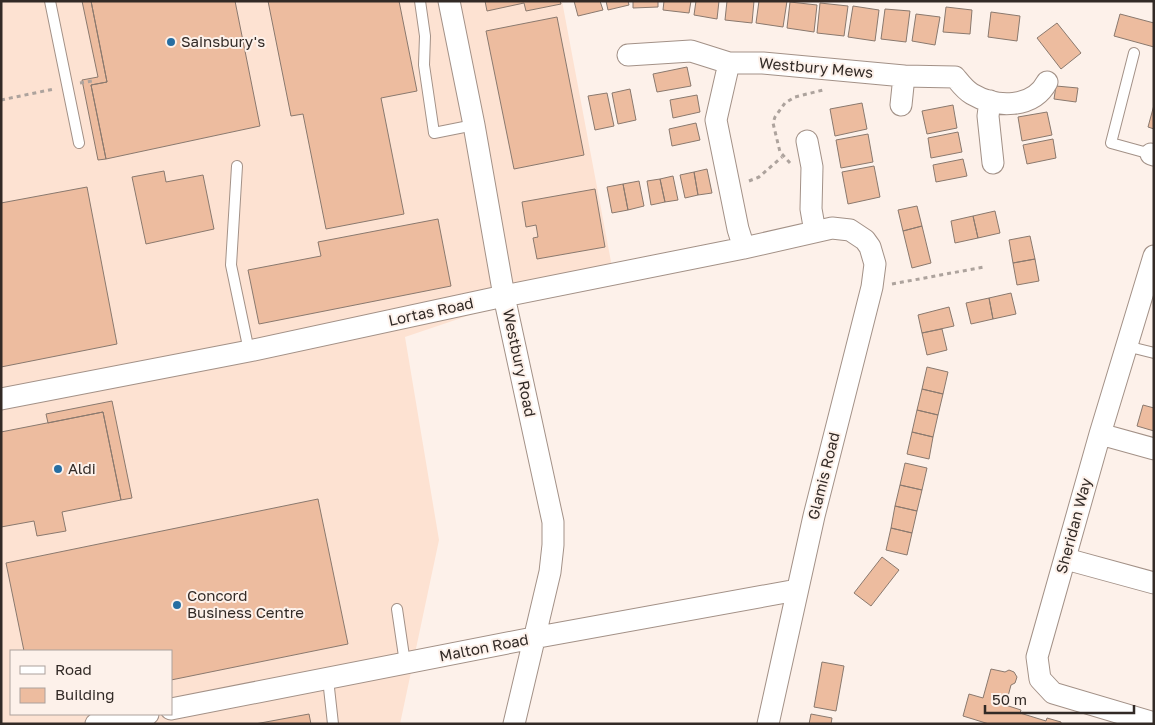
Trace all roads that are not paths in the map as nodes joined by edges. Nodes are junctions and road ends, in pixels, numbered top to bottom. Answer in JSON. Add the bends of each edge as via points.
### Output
{"nodes":[{"id":1,"x":50,"y":1,"type":"edge"},
{"id":2,"x":420,"y":1,"type":"edge"},
{"id":3,"x":449,"y":1,"type":"edge"},
{"id":4,"x":1134,"y":53,"type":"dead end"},
{"id":5,"x":628,"y":55,"type":"dead end"},
{"id":6,"x":729,"y":63,"type":"junction"},
{"id":7,"x":904,"y":76,"type":"junction"},
{"id":8,"x":1047,"y":82,"type":"dead end"},
{"id":9,"x":990,"y":101,"type":"junction"},
{"id":10,"x":901,"y":105,"type":"dead end"},
{"id":11,"x":474,"y":125,"type":"junction"},
{"id":12,"x":806,"y":142,"type":"dead end"},
{"id":13,"x":79,"y":143,"type":"dead end"},
{"id":14,"x":1152,"y":154,"type":"edge"},
{"id":15,"x":993,"y":163,"type":"dead end"},
{"id":16,"x":237,"y":166,"type":"dead end"},
{"id":17,"x":816,"y":232,"type":"junction"},
{"id":18,"x":859,"y":235,"type":"joint"},
{"id":19,"x":744,"y":248,"type":"junction"},
{"id":20,"x":1154,"y":256,"type":"edge"},
{"id":21,"x":504,"y":296,"type":"junction"},
{"id":22,"x":1126,"y":346,"type":"junction"},
{"id":23,"x":249,"y":351,"type":"junction"},
{"id":24,"x":1154,"y":353,"type":"edge"},
{"id":25,"x":1,"y":399,"type":"edge"},
{"id":26,"x":1100,"y":434,"type":"junction"},
{"id":27,"x":1154,"y":449,"type":"edge"},
{"id":28,"x":1066,"y":559,"type":"junction"},
{"id":29,"x":1154,"y":583,"type":"edge"},
{"id":30,"x":797,"y":590,"type":"junction"},
{"id":31,"x":397,"y":609,"type":"dead end"},
{"id":32,"x":533,"y":638,"type":"junction"},
{"id":33,"x":406,"y":663,"type":"junction"},
{"id":34,"x":328,"y":679,"type":"junction"},
{"id":35,"x":172,"y":709,"type":"edge"},
{"id":36,"x":143,"y":715,"type":"edge"},
{"id":37,"x":1154,"y":723,"type":"edge"},
{"id":38,"x":96,"y":724,"type":"edge"},
{"id":39,"x":333,"y":724,"type":"edge"},
{"id":40,"x":514,"y":724,"type":"edge"},
{"id":41,"x":768,"y":724,"type":"edge"}],
"edges":[{"from":1,"to":13,"type":"lane"},
{"from":2,"to":11,"type":"lane","via":[[425,36],[424,65],[434,133]]},
{"from":3,"to":11,"type":"street","name":"Westbury Road"},
{"from":4,"to":14,"type":"lane","via":[[1111,143]]},
{"from":5,"to":6,"type":"street","name":"Westbury Mews","via":[[690,51]]},
{"from":6,"to":7,"type":"street","name":"Westbury Mews","via":[[763,63]]},
{"from":6,"to":19,"type":"street","via":[[716,120]]},
{"from":7,"to":9,"type":"street","name":"Westbury Mews","via":[[955,78],[970,93]]},
{"from":7,"to":10,"type":"street"},
{"from":8,"to":9,"type":"street","via":[[1038,95],[1024,103]]},
{"from":9,"to":15,"type":"street","via":[[988,116]]},
{"from":11,"to":21,"type":"street","name":"Westbury Road"},
{"from":12,"to":17,"type":"street","via":[[812,167],[811,209]]},
{"from":16,"to":23,"type":"lane","via":[[231,265]]},
{"from":17,"to":18,"type":"street","name":"Lortas Road","via":[[841,228]]},
{"from":17,"to":19,"type":"street","name":"Lortas Road"},
{"from":18,"to":30,"type":"street","name":"Glamis Road","via":[[874,256],[872,287]]},
{"from":19,"to":21,"type":"street","name":"Lortas Road"},
{"from":20,"to":22,"type":"street","name":"Sheridan Way"},
{"from":21,"to":23,"type":"street","name":"Lortas Road"},
{"from":21,"to":32,"type":"street","name":"Westbury Road","via":[[552,522],[550,572]]},
{"from":22,"to":24,"type":"lane"},
{"from":22,"to":26,"type":"street","name":"Sheridan Way"},
{"from":23,"to":25,"type":"street","name":"Lortas Road"},
{"from":26,"to":27,"type":"street"},
{"from":26,"to":28,"type":"street","name":"Sheridan Way"},
{"from":28,"to":29,"type":"street"},
{"from":28,"to":37,"type":"street","name":"Sheridan Way","via":[[1037,657],[1040,679],[1054,693]]},
{"from":30,"to":32,"type":"street","name":"Malton Road"},
{"from":30,"to":41,"type":"street","name":"Glamis Road"},
{"from":31,"to":33,"type":"lane"},
{"from":32,"to":33,"type":"street","name":"Malton Road"},
{"from":32,"to":40,"type":"street","name":"Westbury Road"},
{"from":33,"to":34,"type":"street","name":"Malton Road"},
{"from":34,"to":35,"type":"street","name":"Malton Road"},
{"from":34,"to":39,"type":"lane"},
{"from":36,"to":38,"type":"street"}]}
